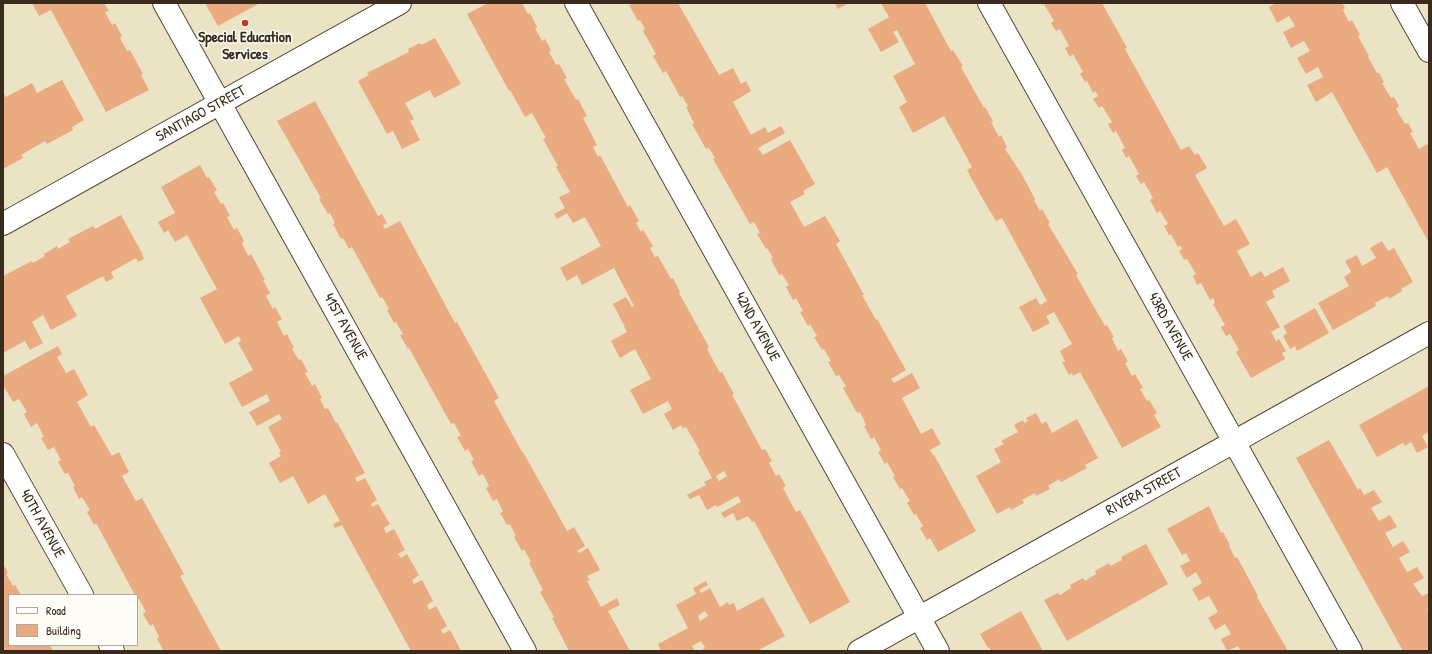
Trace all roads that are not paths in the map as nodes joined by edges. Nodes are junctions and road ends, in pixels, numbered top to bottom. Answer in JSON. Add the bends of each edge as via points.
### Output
{"nodes":[{"id":1,"x":164,"y":3,"type":"edge"},
{"id":2,"x":400,"y":3,"type":"edge"},
{"id":3,"x":576,"y":3,"type":"edge"},
{"id":4,"x":990,"y":3,"type":"edge"},
{"id":5,"x":1402,"y":3,"type":"edge"},
{"id":6,"x":1429,"y":51,"type":"edge"},
{"id":7,"x":220,"y":103,"type":"junction"},
{"id":8,"x":3,"y":224,"type":"edge"},
{"id":9,"x":1429,"y":333,"type":"edge"},
{"id":10,"x":1234,"y":441,"type":"junction"},
{"id":11,"x":3,"y":454,"type":"edge"},
{"id":12,"x":81,"y":594,"type":"edge"},
{"id":13,"x":919,"y":617,"type":"junction"},
{"id":14,"x":526,"y":651,"type":"edge"},
{"id":15,"x":859,"y":651,"type":"edge"},
{"id":16,"x":938,"y":651,"type":"edge"},
{"id":17,"x":1351,"y":651,"type":"edge"}],
"edges":[{"from":1,"to":7,"type":"street","name":"41ST AVENUE"},
{"from":2,"to":7,"type":"street","name":"SANTIAGO STREET"},
{"from":3,"to":13,"type":"street","name":"42ND AVENUE"},
{"from":4,"to":10,"type":"street","name":"43RD AVENUE"},
{"from":5,"to":6,"type":"street"},
{"from":7,"to":8,"type":"street","name":"SANTIAGO STREET"},
{"from":7,"to":14,"type":"street","name":"41ST AVENUE"},
{"from":9,"to":10,"type":"street","name":"RIVERA STREET"},
{"from":10,"to":13,"type":"street","name":"RIVERA STREET"},
{"from":10,"to":17,"type":"street","name":"43RD AVENUE"},
{"from":11,"to":12,"type":"street","name":"40TH AVENUE"},
{"from":13,"to":15,"type":"street","name":"RIVERA STREET"},
{"from":13,"to":16,"type":"street","name":"42ND AVENUE"}]}
